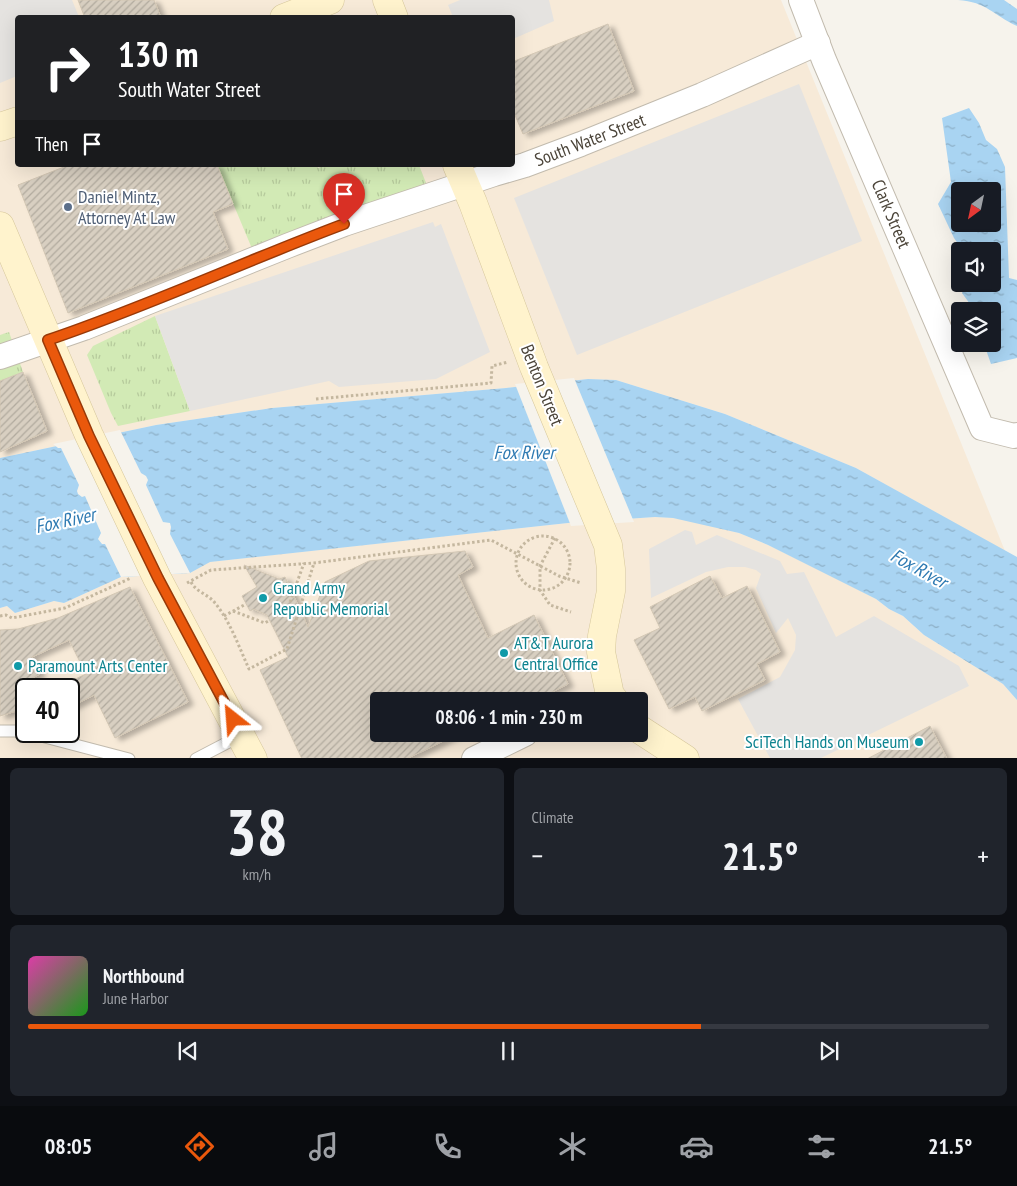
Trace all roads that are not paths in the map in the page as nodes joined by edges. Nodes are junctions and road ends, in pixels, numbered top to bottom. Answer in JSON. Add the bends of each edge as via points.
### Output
{"nodes":[{"id":1,"x":330,"y":0,"type":"edge"},
{"id":2,"x":387,"y":0,"type":"edge"},
{"id":3,"x":801,"y":0,"type":"edge"},
{"id":4,"x":292,"y":15,"type":"edge"},
{"id":5,"x":393,"y":15,"type":"edge"},
{"id":6,"x":818,"y":43,"type":"junction"},
{"id":7,"x":15,"y":122,"type":"edge"},
{"id":8,"x":0,"y":127,"type":"edge"},
{"id":9,"x":461,"y":175,"type":"edge"},
{"id":10,"x":0,"y":226,"type":"edge"},
{"id":11,"x":48,"y":340,"type":"junction"},
{"id":12,"x":0,"y":357,"type":"edge"},
{"id":13,"x":1017,"y":435,"type":"edge"},
{"id":14,"x":606,"y":692,"type":"edge"},
{"id":15,"x":0,"y":731,"type":"edge"},
{"id":16,"x":648,"y":735,"type":"edge"},
{"id":17,"x":508,"y":742,"type":"edge"},
{"id":18,"x":247,"y":747,"type":"edge"},
{"id":19,"x":129,"y":758,"type":"edge"},
{"id":20,"x":196,"y":758,"type":"edge"},
{"id":21,"x":474,"y":758,"type":"edge"},
{"id":22,"x":684,"y":758,"type":"edge"}],
"edges":[{"from":1,"to":4,"type":"street"},
{"from":2,"to":5,"type":"street"},
{"from":3,"to":6,"type":"street","name":"Clark Street"},
{"from":6,"to":9,"type":"street","name":"South Water Street","via":[[702,95],[525,165],[494,174]]},
{"from":6,"to":13,"type":"street","name":"Clark Street","via":[[982,428]]},
{"from":7,"to":8,"type":"street"},
{"from":9,"to":11,"type":"street","name":"South Water Street"},
{"from":9,"to":14,"type":"street","name":"Benton Street","via":[[522,364],[608,545],[611,591],[601,652]]},
{"from":10,"to":11,"type":"street"},
{"from":11,"to":12,"type":"street","name":"South Water Street"},
{"from":11,"to":18,"type":"street","via":[[89,436],[168,581]]},
{"from":15,"to":19,"type":"lane","via":[[22,731]]},
{"from":16,"to":22,"type":"street"},
{"from":17,"to":21,"type":"street"},
{"from":18,"to":20,"type":"lane"}]}
